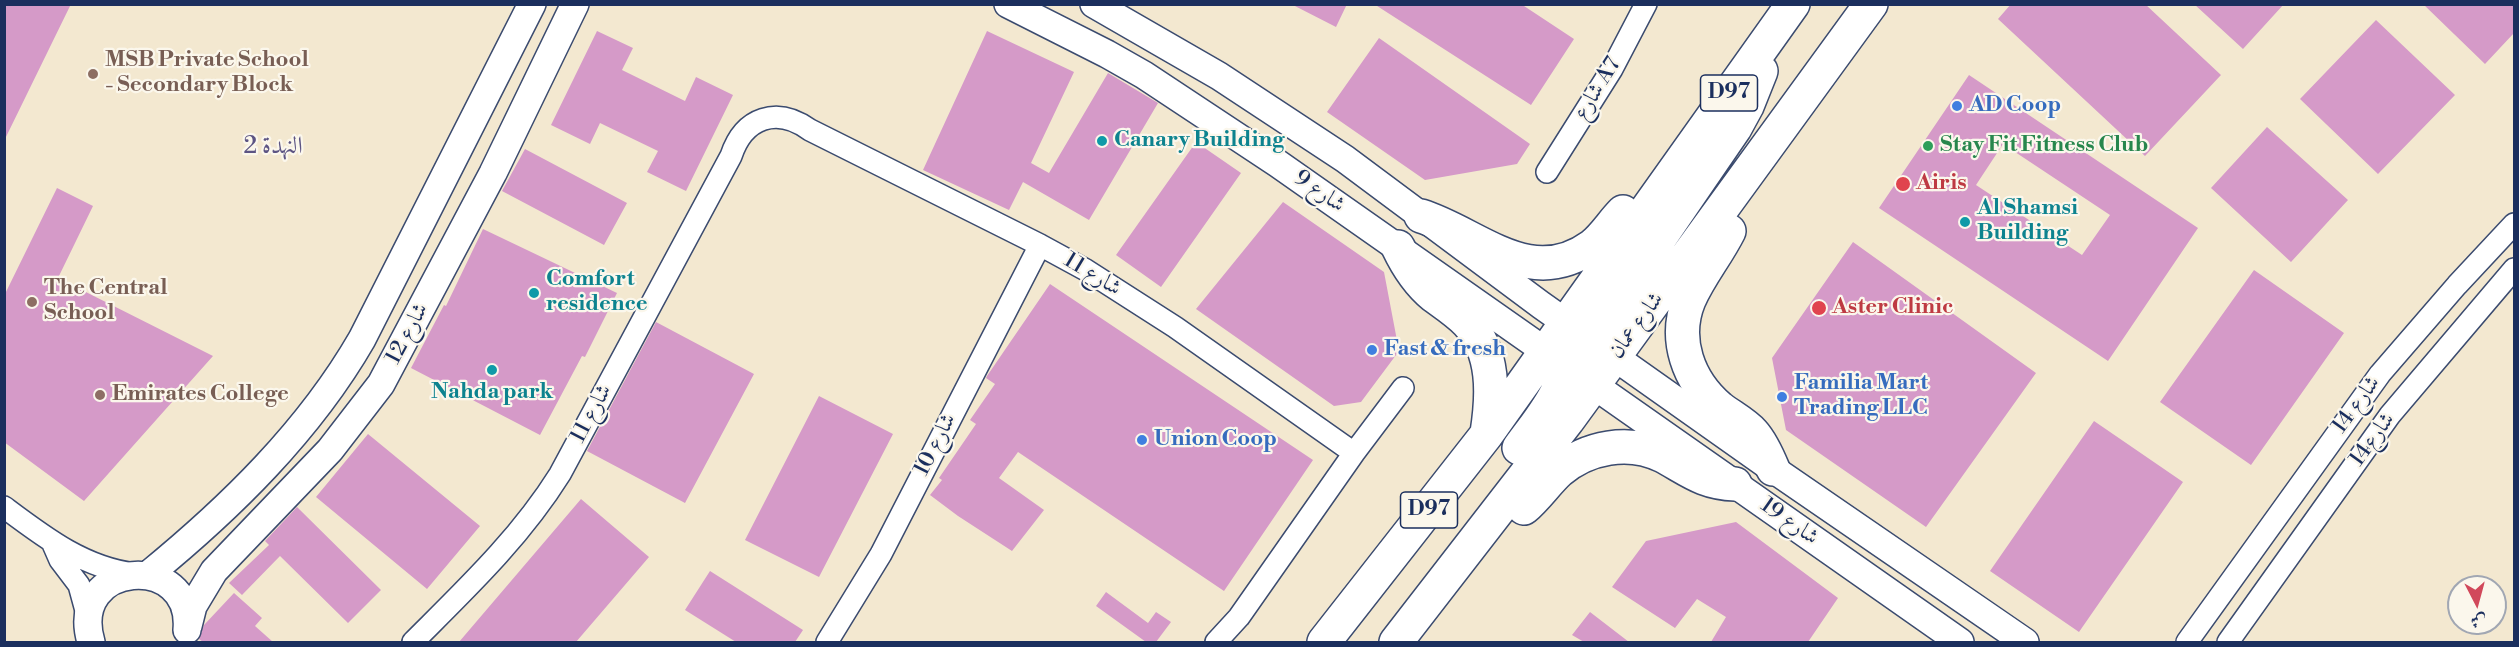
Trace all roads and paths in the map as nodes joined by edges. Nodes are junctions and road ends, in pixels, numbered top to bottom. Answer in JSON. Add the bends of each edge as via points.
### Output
{"nodes":[{"id":1,"x":532,"y":4,"type":"edge"},
{"id":2,"x":574,"y":4,"type":"edge"},
{"id":3,"x":1008,"y":4,"type":"edge"},
{"id":4,"x":1094,"y":4,"type":"edge"},
{"id":5,"x":1647,"y":4,"type":"edge"},
{"id":6,"x":1793,"y":4,"type":"edge"},
{"id":7,"x":1871,"y":4,"type":"edge"},
{"id":8,"x":1769,"y":37,"type":"junction"},
{"id":9,"x":1752,"y":168,"type":"junction"},
{"id":10,"x":1546,"y":172,"type":"dead end"},
{"id":11,"x":1666,"y":182,"type":"junction"},
{"id":12,"x":1421,"y":216,"type":"junction"},
{"id":13,"x":2514,"y":224,"type":"edge"},
{"id":14,"x":1041,"y":245,"type":"junction"},
{"id":15,"x":1398,"y":247,"type":"junction"},
{"id":16,"x":2514,"y":269,"type":"edge"},
{"id":17,"x":1602,"y":348,"type":"junction"},
{"id":18,"x":1557,"y":358,"type":"junction"},
{"id":19,"x":1403,"y":388,"type":"dead end"},
{"id":20,"x":1606,"y":393,"type":"junction"},
{"id":21,"x":1486,"y":434,"type":"junction"},
{"id":22,"x":1354,"y":453,"type":"junction"},
{"id":23,"x":1773,"y":469,"type":"junction"},
{"id":24,"x":1735,"y":484,"type":"junction"},
{"id":25,"x":4,"y":507,"type":"edge"},
{"id":26,"x":53,"y":544,"type":"junction"},
{"id":27,"x":1472,"y":546,"type":"junction"},
{"id":28,"x":142,"y":575,"type":"junction"},
{"id":29,"x":87,"y":633,"type":"edge"},
{"id":30,"x":186,"y":638,"type":"edge"},
{"id":31,"x":413,"y":642,"type":"edge"},
{"id":32,"x":827,"y":642,"type":"edge"},
{"id":33,"x":1216,"y":642,"type":"edge"},
{"id":34,"x":1324,"y":642,"type":"edge"},
{"id":35,"x":1397,"y":642,"type":"edge"},
{"id":36,"x":1960,"y":642,"type":"edge"},
{"id":37,"x":2025,"y":642,"type":"edge"},
{"id":38,"x":2187,"y":642,"type":"edge"},
{"id":39,"x":2228,"y":642,"type":"edge"}],
"edges":[{"from":1,"to":28,"type":"street","name":"شارع 12","via":[[362,339],[334,385],[300,428],[228,504]]},
{"from":2,"to":30,"type":"street","name":"شارع 12","via":[[493,173],[381,384],[330,450],[214,571],[194,606]]},
{"from":3,"to":15,"type":"street","name":"شارع 9","via":[[1143,75]]},
{"from":4,"to":12,"type":"street","name":"شارع 9","via":[[1282,117]]},
{"from":5,"to":10,"type":"street","name":"شارع A7","via":[[1612,69]]},
{"from":6,"to":8,"type":"main road","number":"D97"},
{"from":7,"to":9,"type":"main road","name":"شارع عمان","number":"D97"},
{"from":8,"to":11,"type":"main road","number":"D97"},
{"from":8,"to":17,"type":"main road","via":[[1757,84],[1735,128]]},
{"from":9,"to":17,"type":"main road","name":"شارع عمان","number":"D97"},
{"from":9,"to":23,"type":"main road","via":[[1728,233],[1689,301],[1683,348],[1697,382],[1720,407],[1752,432]]},
{"from":11,"to":12,"type":"main road","via":[[1629,207],[1592,245],[1568,258],[1541,263],[1514,260],[1441,222]]},
{"from":11,"to":17,"type":"main road","number":"D97"},
{"from":12,"to":17,"type":"street","name":"شارع 9"},
{"from":13,"to":38,"type":"street","name":"شارع 14","via":[[2380,374]]},
{"from":14,"to":22,"type":"street","name":"شارع 11","via":[[1174,327]]},
{"from":14,"to":31,"type":"street","name":"شارع 11","via":[[798,122],[784,117],[763,120],[744,131],[541,504],[496,558]]},
{"from":14,"to":32,"type":"street","name":"شارع 10","via":[[881,554]]},
{"from":15,"to":18,"type":"street","name":"شارع 9"},
{"from":15,"to":21,"type":"main road","via":[[1422,285],[1466,321],[1480,341],[1490,381]]},
{"from":16,"to":39,"type":"street","name":"شارع14","via":[[2396,407]]},
{"from":17,"to":18,"type":"main road"},
{"from":17,"to":20,"type":"main road","via":[[1584,358],[1585,367]]},
{"from":17,"to":23,"type":"street","name":"شارع 19"},
{"from":18,"to":20,"type":"street","name":"شارع 9"},
{"from":18,"to":21,"type":"main road","number":"D97"},
{"from":18,"to":35,"type":"main road","via":[[1560,388],[1427,578]]},
{"from":19,"to":22,"type":"street"},
{"from":20,"to":24,"type":"street","name":"شارع 19"},
{"from":20,"to":27,"type":"main road","number":"D97"},
{"from":21,"to":34,"type":"main road","number":"D97"},
{"from":22,"to":33,"type":"street","via":[[1239,617]]},
{"from":23,"to":37,"type":"street","name":"شارع 19"},
{"from":24,"to":27,"type":"main road","via":[[1706,480],[1652,451],[1628,446],[1605,448],[1567,464],[1514,517]]},
{"from":24,"to":36,"type":"street","name":"شارع 19"},
{"from":25,"to":26,"type":"street"},
{"from":26,"to":28,"type":"street","via":[[106,569]]},
{"from":26,"to":29,"type":"street","via":[[84,596]]},
{"from":27,"to":35,"type":"main road","number":"D97"},
{"from":28,"to":29,"type":"street","via":[[124,576],[98,594],[90,608]]},
{"from":28,"to":30,"type":"street","via":[[162,580],[181,599],[186,612]]}]}
